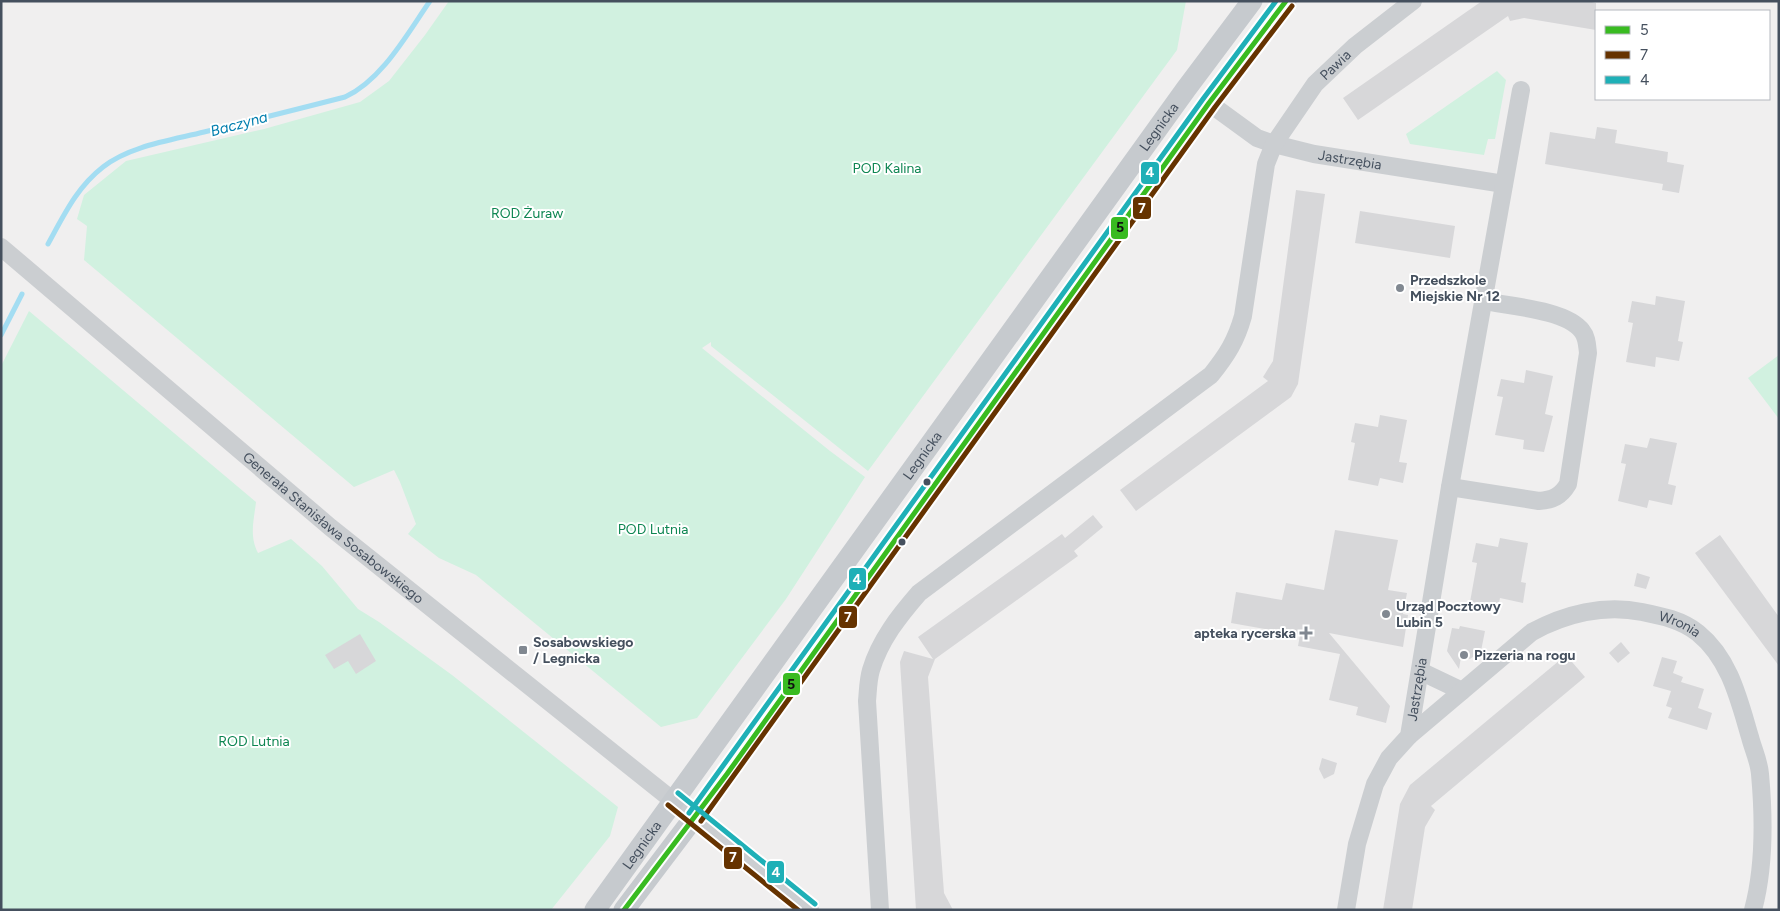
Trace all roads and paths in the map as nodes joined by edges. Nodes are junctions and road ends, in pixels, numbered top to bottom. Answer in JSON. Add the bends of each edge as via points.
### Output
{"nodes":[{"id":1,"x":1252,"y":1,"type":"edge"},
{"id":2,"x":1286,"y":1,"type":"edge"},
{"id":3,"x":1413,"y":1,"type":"edge"},
{"id":4,"x":1521,"y":90,"type":"dead end"},
{"id":5,"x":1208,"y":103,"type":"junction"},
{"id":6,"x":1274,"y":144,"type":"junction"},
{"id":7,"x":1504,"y":184,"type":"junction"},
{"id":8,"x":1,"y":247,"type":"edge"},
{"id":9,"x":1484,"y":301,"type":"junction"},
{"id":10,"x":1450,"y":487,"type":"junction"},
{"id":11,"x":1420,"y":671,"type":"junction"},
{"id":12,"x":1462,"y":691,"type":"junction"},
{"id":13,"x":1409,"y":736,"type":"junction"},
{"id":14,"x":673,"y":799,"type":"junction"},
{"id":15,"x":695,"y":817,"type":"junction"},
{"id":16,"x":595,"y":910,"type":"edge"},
{"id":17,"x":624,"y":910,"type":"edge"},
{"id":18,"x":810,"y":910,"type":"edge"},
{"id":19,"x":880,"y":910,"type":"edge"},
{"id":20,"x":1346,"y":910,"type":"edge"},
{"id":21,"x":1753,"y":910,"type":"edge"}],
"edges":[{"from":1,"to":14,"type":"main road","name":"Legnicka"},
{"from":2,"to":5,"type":"main road","name":"Legnicka"},
{"from":3,"to":6,"type":"street","name":"Pawia","via":[[1355,46],[1319,80]]},
{"from":4,"to":7,"type":"street","name":"Jastrzębia"},
{"from":5,"to":6,"type":"street","name":"Jastrzębia","via":[[1257,138]]},
{"from":5,"to":15,"type":"main road","name":"Legnicka"},
{"from":6,"to":7,"type":"street","name":"Jastrzębia","via":[[1314,154]]},
{"from":6,"to":19,"type":"street","via":[[1266,164],[1243,316],[1238,336],[1228,354],[1211,375],[919,593],[898,617],[881,646],[871,670],[867,702]]},
{"from":7,"to":9,"type":"street","name":"Jastrzębia"},
{"from":8,"to":14,"type":"street","name":"Generała Stanisława Sosabowskiego","via":[[330,527]]},
{"from":9,"to":10,"type":"street","name":"Jastrzębia"},
{"from":9,"to":10,"type":"street","via":[[1560,315],[1572,321],[1586,339],[1588,353],[1568,484],[1563,493],[1539,502]]},
{"from":10,"to":11,"type":"street","name":"Jastrzębia"},
{"from":11,"to":12,"type":"street"},
{"from":11,"to":13,"type":"street","name":"Jastrzębia"},
{"from":12,"to":13,"type":"street","name":"Wronia"},
{"from":12,"to":21,"type":"street","name":"Wronia","via":[[1532,632],[1586,612],[1616,608],[1632,610],[1685,624],[1699,634],[1730,675],[1760,771],[1763,846]]},
{"from":13,"to":20,"type":"street","name":"Jastrzębia","via":[[1389,758],[1375,784],[1357,844]]},
{"from":14,"to":15,"type":"street","name":"Generała Stanisława Sosabowskiego"},
{"from":14,"to":16,"type":"main road","name":"Legnicka"},
{"from":15,"to":17,"type":"main road","name":"Legnicka"},
{"from":15,"to":18,"type":"street","name":"Generała Stanisława Sosabowskiego"}]}
